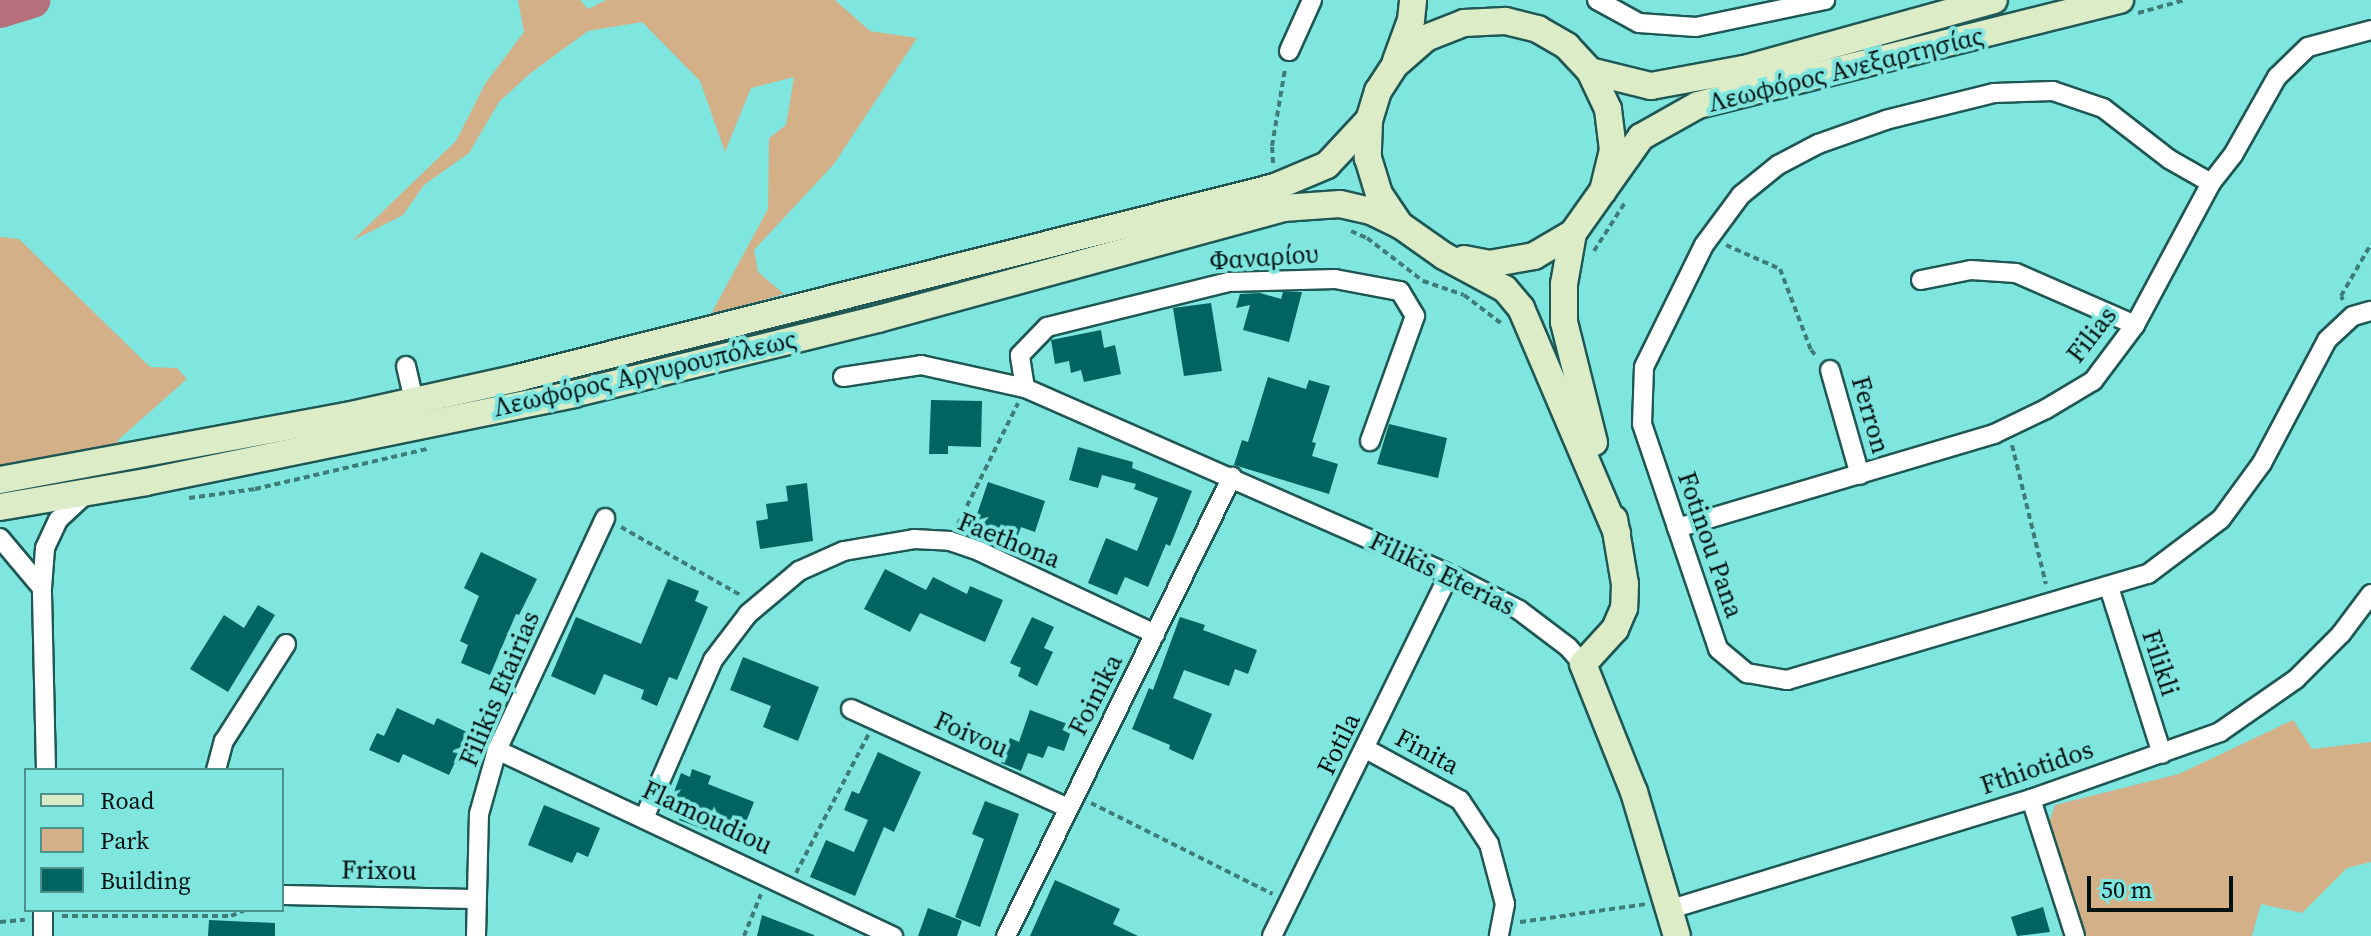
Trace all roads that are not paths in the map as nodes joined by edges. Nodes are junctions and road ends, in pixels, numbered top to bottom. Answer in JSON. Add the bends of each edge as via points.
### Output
{"nodes":[{"id":1,"x":1312,"y":0,"type":"edge"},
{"id":2,"x":1413,"y":0,"type":"edge"},
{"id":3,"x":1487,"y":0,"type":"edge"},
{"id":4,"x":1597,"y":0,"type":"edge"},
{"id":5,"x":1825,"y":0,"type":"edge"},
{"id":6,"x":1994,"y":0,"type":"edge"},
{"id":7,"x":2120,"y":0,"type":"edge"},
{"id":8,"x":1505,"y":21,"type":"junction"},
{"id":9,"x":2371,"y":30,"type":"edge"},
{"id":10,"x":1289,"y":51,"type":"road end"},
{"id":11,"x":1395,"y":65,"type":"junction"},
{"id":12,"x":1590,"y":71,"type":"junction"},
{"id":13,"x":1369,"y":120,"type":"junction"},
{"id":14,"x":2211,"y":183,"type":"junction"},
{"id":15,"x":1277,"y":189,"type":"junction"},
{"id":16,"x":1603,"y":191,"type":"junction"},
{"id":17,"x":1400,"y":225,"type":"junction"},
{"id":18,"x":1573,"y":233,"type":"junction"},
{"id":19,"x":1444,"y":256,"type":"junction"},
{"id":20,"x":1921,"y":280,"type":"dead end"},
{"id":21,"x":2362,"y":314,"type":"edge"},
{"id":22,"x":2135,"y":325,"type":"junction"},
{"id":23,"x":406,"y":366,"type":"dead end"},
{"id":24,"x":1830,"y":370,"type":"road end"},
{"id":25,"x":843,"y":377,"type":"dead end"},
{"id":26,"x":1025,"y":388,"type":"junction"},
{"id":27,"x":414,"y":401,"type":"junction"},
{"id":28,"x":1370,"y":441,"type":"dead end"},
{"id":29,"x":1860,"y":475,"type":"junction"},
{"id":30,"x":1232,"y":477,"type":"junction"},
{"id":31,"x":0,"y":480,"type":"edge"},
{"id":32,"x":89,"y":492,"type":"junction"},
{"id":33,"x":0,"y":507,"type":"edge"},
{"id":34,"x":605,"y":518,"type":"road end"},
{"id":35,"x":1677,"y":528,"type":"junction"},
{"id":36,"x":1617,"y":533,"type":"junction"},
{"id":37,"x":0,"y":538,"type":"edge"},
{"id":38,"x":1449,"y":574,"type":"junction"},
{"id":39,"x":2109,"y":587,"type":"junction"},
{"id":40,"x":42,"y":588,"type":"junction"},
{"id":41,"x":2371,"y":594,"type":"edge"},
{"id":42,"x":1155,"y":634,"type":"junction"},
{"id":43,"x":286,"y":644,"type":"dead end"},
{"id":44,"x":1583,"y":664,"type":"junction"},
{"id":45,"x":851,"y":709,"type":"dead end"},
{"id":46,"x":1366,"y":749,"type":"junction"},
{"id":47,"x":497,"y":750,"type":"junction"},
{"id":48,"x":2162,"y":754,"type":"junction"},
{"id":49,"x":46,"y":768,"type":"edge"},
{"id":50,"x":217,"y":768,"type":"edge"},
{"id":51,"x":2031,"y":799,"type":"junction"},
{"id":52,"x":1071,"y":801,"type":"junction"},
{"id":53,"x":645,"y":816,"type":"junction"},
{"id":54,"x":284,"y":895,"type":"edge"},
{"id":55,"x":476,"y":899,"type":"junction"},
{"id":56,"x":1670,"y":905,"type":"junction"},
{"id":57,"x":43,"y":913,"type":"edge"},
{"id":58,"x":1500,"y":930,"type":"edge"},
{"id":59,"x":43,"y":936,"type":"edge"},
{"id":60,"x":476,"y":936,"type":"edge"},
{"id":61,"x":893,"y":936,"type":"edge"},
{"id":62,"x":1006,"y":936,"type":"edge"},
{"id":63,"x":1272,"y":936,"type":"edge"},
{"id":64,"x":1677,"y":936,"type":"edge"},
{"id":65,"x":2075,"y":936,"type":"edge"}],
"edges":[{"from":1,"to":10,"type":"street"},
{"from":2,"to":11,"type":"main road"},
{"from":3,"to":8,"type":"main road"},
{"from":4,"to":5,"type":"street","via":[[1639,23],[1696,27]]},
{"from":6,"to":12,"type":"main road","name":"Λεωφόρος Ανεξαρτησίας","via":[[1744,69],[1651,86]]},
{"from":7,"to":16,"type":"main road","name":"Λεωφόρος Ανεξαρτησίας","via":[[1698,105],[1641,137]]},
{"from":8,"to":11,"type":"main road","via":[[1464,23],[1426,38]]},
{"from":8,"to":12,"type":"main road","via":[[1567,46]]},
{"from":9,"to":14,"type":"street","name":"Filias","via":[[2308,47],[2297,57],[2277,77]]},
{"from":11,"to":13,"type":"main road","via":[[1378,91]]},
{"from":12,"to":16,"type":"main road","via":[[1608,109],[1613,150]]},
{"from":13,"to":15,"type":"main road","via":[[1327,165]]},
{"from":13,"to":17,"type":"main road","via":[[1368,158],[1375,182]]},
{"from":14,"to":22,"type":"street","name":"Filias"},
{"from":14,"to":35,"type":"street","name":"Fotinou Pana","via":[[2169,159],[2103,108],[2053,91],[1994,93],[1886,120],[1778,165],[1741,195],[1709,238],[1644,367],[1642,424]]},
{"from":15,"to":17,"type":"main road","via":[[1371,211]]},
{"from":15,"to":27,"type":"main road","name":"Λεωφόρος Αργυρουπόλεως"},
{"from":15,"to":32,"type":"main road","name":"Λεωφόρος Αργυρουπόλεως","via":[[878,319],[573,394]]},
{"from":16,"to":18,"type":"main road"},
{"from":17,"to":19,"type":"main road"},
{"from":18,"to":19,"type":"main road","via":[[1534,256],[1504,262]]},
{"from":18,"to":36,"type":"main road","via":[[1564,322]]},
{"from":19,"to":36,"type":"main road","via":[[1505,289],[1521,308]]},
{"from":20,"to":22,"type":"street","via":[[1971,270],[2016,273]]},
{"from":21,"to":39,"type":"street","name":"Fotinou Pana","via":[[2327,340],[2262,463],[2221,519],[2148,574]]},
{"from":22,"to":29,"type":"street","name":"Filias","via":[[2093,381],[2007,427]]},
{"from":23,"to":27,"type":"street"},
{"from":24,"to":29,"type":"street","name":"Ferron"},
{"from":25,"to":26,"type":"street","via":[[921,365]]},
{"from":26,"to":28,"type":"street","name":"Φαναρίου","via":[[1020,355],[1047,327],[1229,282],[1335,279],[1400,291],[1415,316]]},
{"from":26,"to":30,"type":"street","name":"Filikis Eterias"},
{"from":27,"to":31,"type":"main road","name":"Λεωφόρος Αργυρουπόλεως"},
{"from":29,"to":35,"type":"street","name":"Filias"},
{"from":30,"to":38,"type":"street","name":"Filikis Eterias"},
{"from":30,"to":42,"type":"street","name":"Foinika"},
{"from":32,"to":33,"type":"main road","name":"Λεωφόρος Αργυρουπόλεως"},
{"from":32,"to":40,"type":"street","via":[[58,520],[45,548]]},
{"from":34,"to":47,"type":"street","name":"Filikis Etairias"},
{"from":35,"to":39,"type":"street","name":"Fotinou Pana","via":[[1718,649],[1747,673],[1787,680]]},
{"from":36,"to":44,"type":"main road","via":[[1624,608],[1615,629]]},
{"from":37,"to":40,"type":"street"},
{"from":38,"to":44,"type":"street","name":"Filikis Eterias","via":[[1519,610]]},
{"from":38,"to":46,"type":"street","name":"Fotila"},
{"from":39,"to":48,"type":"street","name":"Filikli"},
{"from":40,"to":49,"type":"street"},
{"from":41,"to":48,"type":"street","name":"Fthiotidos","via":[[2296,679],[2220,732]]},
{"from":42,"to":52,"type":"street","name":"Foinika"},
{"from":42,"to":53,"type":"street","name":"Faethona","via":[[950,541],[914,539],[844,551],[799,571],[758,606],[713,660]]},
{"from":43,"to":50,"type":"street","via":[[224,741]]},
{"from":44,"to":56,"type":"main road","name":"Filikis Eterias","via":[[1630,780]]},
{"from":45,"to":52,"type":"street","name":"Foivou"},
{"from":46,"to":58,"type":"street","name":"Finita","via":[[1460,800],[1489,844],[1505,904]]},
{"from":46,"to":63,"type":"street","name":"Fotila"},
{"from":47,"to":53,"type":"street","name":"Flamoudiou"},
{"from":47,"to":55,"type":"street","name":"Filikis Etairias","via":[[479,814]]},
{"from":48,"to":51,"type":"street","name":"Fthiotidos"},
{"from":51,"to":56,"type":"street","name":"Fthiotidos"},
{"from":51,"to":65,"type":"street"},
{"from":52,"to":62,"type":"street","name":"Foinika"},
{"from":53,"to":61,"type":"street","name":"Flamoudiou"},
{"from":54,"to":55,"type":"street","name":"Frixou"},
{"from":55,"to":60,"type":"street","name":"Filikis Etairias"},
{"from":56,"to":64,"type":"main road","name":"Filikis Eterias"},
{"from":57,"to":59,"type":"street"}]}
